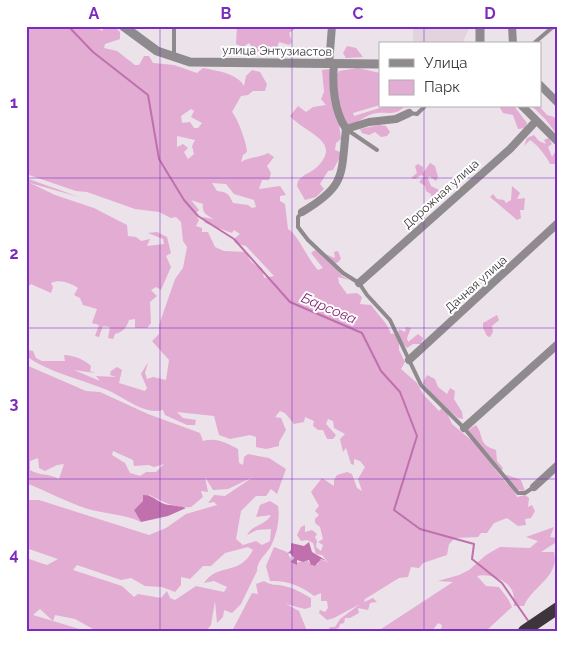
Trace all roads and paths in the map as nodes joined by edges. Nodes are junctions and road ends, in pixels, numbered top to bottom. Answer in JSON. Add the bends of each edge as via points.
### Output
{"nodes":[{"id":1,"x":123,"y":26,"type":"edge"},
{"id":2,"x":174,"y":26,"type":"edge"},
{"id":3,"x":332,"y":26,"type":"edge"},
{"id":4,"x":480,"y":26,"type":"edge"},
{"id":5,"x":512,"y":26,"type":"edge"},
{"id":6,"x":554,"y":26,"type":"edge"},
{"id":7,"x":480,"y":42,"type":"edge"},
{"id":8,"x":513,"y":42,"type":"edge"},
{"id":9,"x":535,"y":42,"type":"edge"},
{"id":10,"x":174,"y":59,"type":"junction"},
{"id":11,"x":332,"y":64,"type":"junction"},
{"id":12,"x":379,"y":64,"type":"edge"},
{"id":13,"x":542,"y":88,"type":"edge"},
{"id":14,"x":558,"y":103,"type":"edge"},
{"id":15,"x":423,"y":108,"type":"edge"},
{"id":16,"x":524,"y":108,"type":"edge"},
{"id":17,"x":409,"y":112,"type":"joint"},
{"id":18,"x":536,"y":120,"type":"junction"},
{"id":19,"x":346,"y":129,"type":"junction"},
{"id":20,"x":558,"y":142,"type":"edge"},
{"id":21,"x":377,"y":150,"type":"dead end"},
{"id":22,"x":302,"y":212,"type":"joint"},
{"id":23,"x":558,"y":223,"type":"edge"},
{"id":24,"x":359,"y":283,"type":"junction"},
{"id":25,"x":558,"y":344,"type":"edge"},
{"id":26,"x":409,"y":360,"type":"junction"},
{"id":27,"x":464,"y":428,"type":"junction"},
{"id":28,"x":558,"y":465,"type":"edge"},
{"id":29,"x":534,"y":487,"type":"joint"},
{"id":30,"x":558,"y":608,"type":"edge"},
{"id":31,"x":524,"y":631,"type":"edge"}],
"edges":[{"from":1,"to":10,"type":"street","via":[[157,51]]},
{"from":2,"to":10,"type":"lane"},
{"from":3,"to":11,"type":"street"},
{"from":4,"to":7,"type":"street"},
{"from":5,"to":8,"type":"street"},
{"from":6,"to":9,"type":"lane"},
{"from":10,"to":11,"type":"street","name":"улица Энтузиастов"},
{"from":11,"to":12,"type":"street","name":"улица Энтузиастов"},
{"from":11,"to":19,"type":"street","via":[[334,96]]},
{"from":13,"to":14,"type":"street"},
{"from":15,"to":17,"type":"lane","via":[[417,114]]},
{"from":16,"to":18,"type":"street"},
{"from":17,"to":19,"type":"street","via":[[396,119]]},
{"from":18,"to":20,"type":"street"},
{"from":18,"to":24,"type":"street","name":"Дорожная улица","via":[[510,149]]},
{"from":19,"to":21,"type":"lane"},
{"from":19,"to":22,"type":"street","via":[[344,167],[335,186],[324,199]]},
{"from":22,"to":24,"type":"lane","via":[[298,217],[298,227],[308,240]]},
{"from":23,"to":26,"type":"street","name":"Дачная улица"},
{"from":24,"to":26,"type":"lane","via":[[390,320]]},
{"from":25,"to":27,"type":"street"},
{"from":26,"to":27,"type":"lane","via":[[421,385]]},
{"from":27,"to":29,"type":"lane","via":[[518,493],[525,494]]},
{"from":28,"to":29,"type":"street"},
{"from":30,"to":31,"type":"highway"}]}
